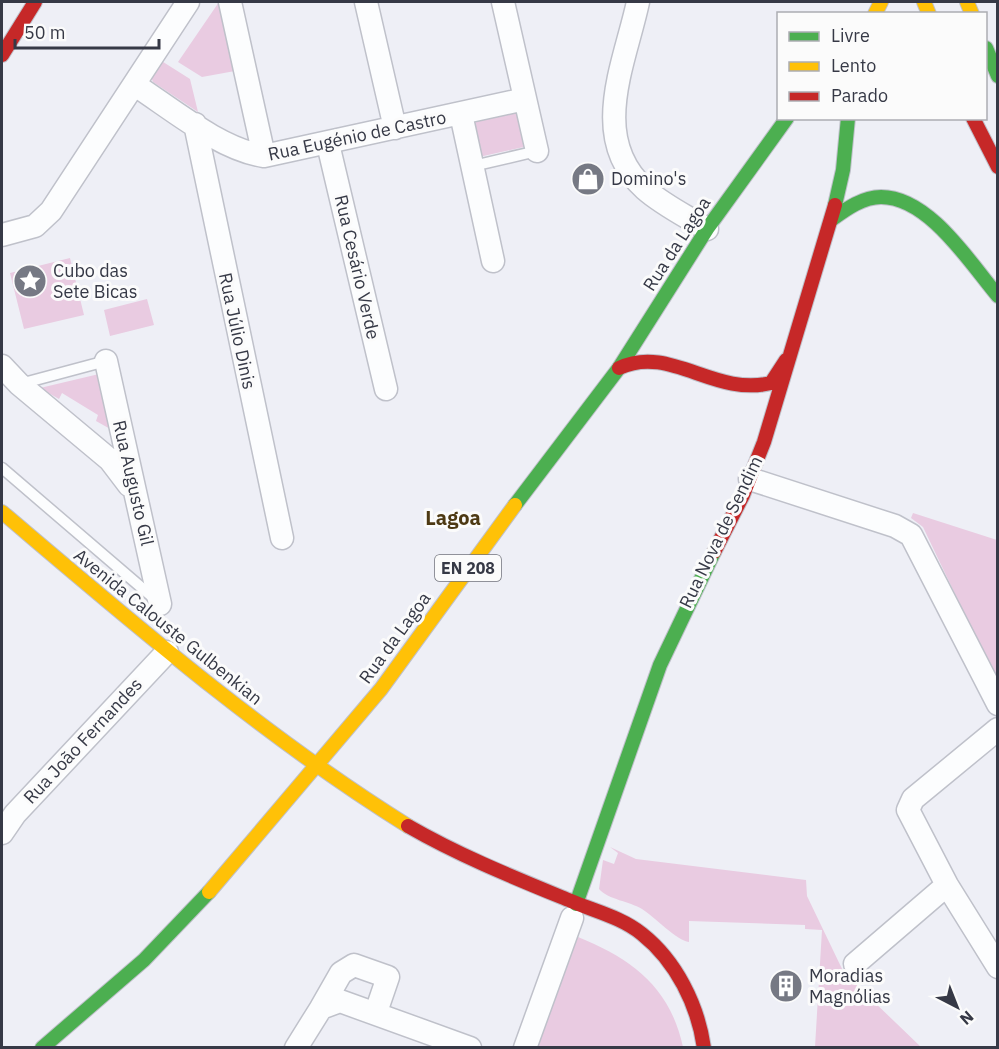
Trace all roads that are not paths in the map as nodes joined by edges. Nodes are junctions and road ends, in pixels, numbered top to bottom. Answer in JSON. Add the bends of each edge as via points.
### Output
{"nodes":[{"id":1,"x":35,"y":2,"type":"edge"},
{"id":2,"x":188,"y":2,"type":"edge"},
{"id":3,"x":230,"y":2,"type":"edge"},
{"id":4,"x":366,"y":2,"type":"edge"},
{"id":5,"x":503,"y":2,"type":"edge"},
{"id":6,"x":638,"y":2,"type":"edge"},
{"id":7,"x":987,"y":50,"type":"edge"},
{"id":8,"x":2,"y":55,"type":"edge"},
{"id":9,"x":998,"y":76,"type":"edge"},
{"id":10,"x":135,"y":85,"type":"junction"},
{"id":11,"x":525,"y":99,"type":"junction"},
{"id":12,"x":461,"y":114,"type":"junction"},
{"id":13,"x":786,"y":120,"type":"edge"},
{"id":14,"x":848,"y":120,"type":"edge"},
{"id":15,"x":974,"y":120,"type":"edge"},
{"id":16,"x":195,"y":124,"type":"junction"},
{"id":17,"x":395,"y":128,"type":"junction"},
{"id":18,"x":328,"y":144,"type":"junction"},
{"id":19,"x":537,"y":151,"type":"joint"},
{"id":20,"x":264,"y":156,"type":"junction"},
{"id":21,"x":473,"y":166,"type":"junction"},
{"id":22,"x":998,"y":166,"type":"edge"},
{"id":23,"x":831,"y":220,"type":"junction"},
{"id":24,"x":707,"y":229,"type":"junction"},
{"id":25,"x":2,"y":235,"type":"edge"},
{"id":26,"x":493,"y":261,"type":"dead end"},
{"id":27,"x":998,"y":296,"type":"edge"},
{"id":28,"x":647,"y":325,"type":"junction"},
{"id":29,"x":793,"y":342,"type":"junction"},
{"id":30,"x":106,"y":361,"type":"joint"},
{"id":31,"x":2,"y":366,"type":"edge"},
{"id":32,"x":671,"y":366,"type":"junction"},
{"id":33,"x":619,"y":368,"type":"junction"},
{"id":34,"x":19,"y":384,"type":"junction"},
{"id":35,"x":740,"y":388,"type":"junction"},
{"id":36,"x":386,"y":389,"type":"dead end"},
{"id":37,"x":764,"y":442,"type":"junction"},
{"id":38,"x":2,"y":468,"type":"edge"},
{"id":39,"x":750,"y":479,"type":"junction"},
{"id":40,"x":135,"y":495,"type":"junction"},
{"id":41,"x":2,"y":512,"type":"edge"},
{"id":42,"x":282,"y":537,"type":"dead end"},
{"id":43,"x":160,"y":604,"type":"joint"},
{"id":44,"x":167,"y":652,"type":"junction"},
{"id":45,"x":998,"y":704,"type":"edge"},
{"id":46,"x":998,"y":729,"type":"edge"},
{"id":47,"x":315,"y":767,"type":"junction"},
{"id":48,"x":8,"y":812,"type":"edge"},
{"id":49,"x":2,"y":833,"type":"edge"},
{"id":50,"x":412,"y":845,"type":"dead end"},
{"id":51,"x":947,"y":885,"type":"junction"},
{"id":52,"x":574,"y":915,"type":"junction"},
{"id":53,"x":636,"y":946,"type":"dead end"},
{"id":54,"x":855,"y":964,"type":"dead end"},
{"id":55,"x":998,"y":967,"type":"edge"},
{"id":56,"x":681,"y":983,"type":"junction"},
{"id":57,"x":321,"y":1008,"type":"junction"},
{"id":58,"x":376,"y":1012,"type":"junction"},
{"id":59,"x":42,"y":1047,"type":"edge"},
{"id":60,"x":296,"y":1047,"type":"edge"},
{"id":61,"x":470,"y":1047,"type":"edge"},
{"id":62,"x":525,"y":1047,"type":"edge"},
{"id":63,"x":704,"y":1047,"type":"edge"}],
"edges":[{"from":1,"to":8,"type":"main road"},
{"from":2,"to":10,"type":"street"},
{"from":3,"to":20,"type":"street"},
{"from":4,"to":17,"type":"street"},
{"from":5,"to":11,"type":"street"},
{"from":6,"to":24,"type":"street","via":[[622,55],[614,136],[625,163],[644,188]]},
{"from":7,"to":9,"type":"main road"},
{"from":10,"to":16,"type":"street","name":"Rua Eugénio de Castro"},
{"from":10,"to":25,"type":"street","via":[[51,211],[35,226]]},
{"from":11,"to":12,"type":"street","name":"Rua Eugénio de Castro"},
{"from":11,"to":19,"type":"street"},
{"from":12,"to":17,"type":"street","name":"Rua Eugénio de Castro"},
{"from":12,"to":21,"type":"street"},
{"from":13,"to":24,"type":"main road","name":"Rua da Lagoa","number":"EN 208"},
{"from":14,"to":23,"type":"main road","name":"Rua Nova de Sendim","via":[[843,170]]},
{"from":15,"to":22,"type":"main road"},
{"from":16,"to":20,"type":"street","name":"Rua Eugénio de Castro","via":[[231,146]]},
{"from":16,"to":42,"type":"street","name":"Rua Júlio Dinis"},
{"from":17,"to":18,"type":"street","name":"Rua Eugénio de Castro"},
{"from":18,"to":20,"type":"street","name":"Rua Eugénio de Castro"},
{"from":18,"to":36,"type":"street","name":"Rua Cesário Verde"},
{"from":19,"to":21,"type":"lane"},
{"from":21,"to":26,"type":"street"},
{"from":23,"to":27,"type":"main road","via":[[872,199],[905,202],[933,222]]},
{"from":23,"to":29,"type":"main road","name":"Rua Nova de Sendim"},
{"from":24,"to":28,"type":"main road","name":"Rua da Lagoa","number":"EN 208"},
{"from":28,"to":32,"type":"main road","via":[[644,334],[650,347]]},
{"from":28,"to":33,"type":"main road","name":"Rua da Lagoa","number":"EN 208"},
{"from":29,"to":35,"type":"main road","via":[[771,383]]},
{"from":29,"to":37,"type":"main road","name":"Rua Nova de Sendim"},
{"from":30,"to":34,"type":"lane"},
{"from":30,"to":40,"type":"street","name":"Rua Augusto Gil"},
{"from":31,"to":34,"type":"street"},
{"from":32,"to":33,"type":"main road","via":[[640,359]]},
{"from":32,"to":35,"type":"main road"},
{"from":33,"to":47,"type":"main road","name":"Rua da Lagoa","number":"EN 208","via":[[486,542],[381,689]]},
{"from":34,"to":40,"type":"street","via":[[110,460]]},
{"from":35,"to":37,"type":"main road","via":[[761,401],[767,410]]},
{"from":37,"to":39,"type":"main road","name":"Rua Nova de Sendim"},
{"from":38,"to":43,"type":"lane"},
{"from":39,"to":45,"type":"street","via":[[896,526],[911,535]]},
{"from":39,"to":52,"type":"main road","name":"Rua Nova de Sendim","via":[[660,666]]},
{"from":40,"to":43,"type":"street","name":"Rua Augusto Gil"},
{"from":41,"to":44,"type":"main road","name":"Avenida Calouste Gulbenkian"},
{"from":44,"to":47,"type":"main road","name":"Avenida Calouste Gulbenkian"},
{"from":44,"to":48,"type":"street","name":"Rua João Fernandes"},
{"from":46,"to":51,"type":"street","via":[[909,805],[911,818]]},
{"from":47,"to":50,"type":"main road","name":"Avenida Calouste Gulbenkian","via":[[358,808]]},
{"from":47,"to":52,"type":"main road","name":"Avenida Calouste Gulbenkian","via":[[444,845]]},
{"from":47,"to":59,"type":"main road","name":"Rua da Lagoa","number":"EN 208","via":[[165,941]]},
{"from":48,"to":49,"type":"street","name":"Rua João Fernandes"},
{"from":51,"to":54,"type":"street"},
{"from":51,"to":55,"type":"street"},
{"from":52,"to":56,"type":"main road","name":"Avenida Calouste Gulbenkian","via":[[620,921],[642,934]]},
{"from":52,"to":62,"type":"street","name":"Rua Nova de Sendim"},
{"from":53,"to":56,"type":"main road"},
{"from":56,"to":63,"type":"main road","via":[[699,1022]]},
{"from":57,"to":58,"type":"street","via":[[340,1001]]},
{"from":57,"to":58,"type":"street","via":[[341,973],[354,965],[388,977]]},
{"from":57,"to":60,"type":"street"},
{"from":58,"to":61,"type":"street"}]}
